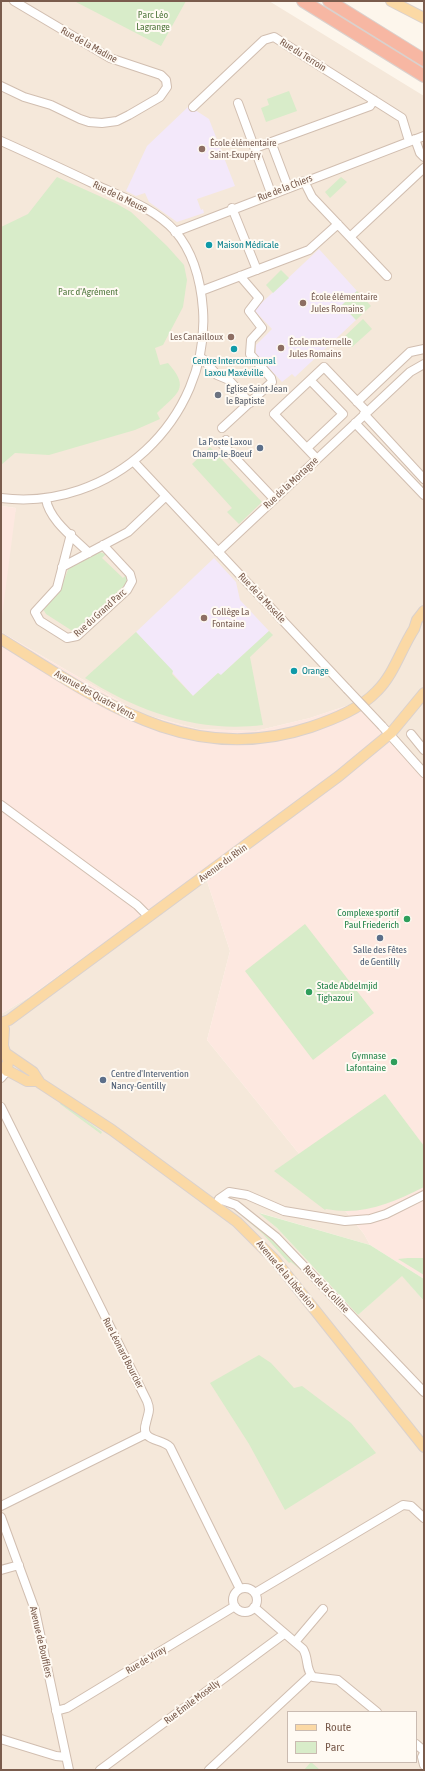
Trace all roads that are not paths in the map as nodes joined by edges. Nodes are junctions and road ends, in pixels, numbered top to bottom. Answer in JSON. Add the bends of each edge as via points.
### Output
{"nodes":[{"id":1,"x":14,"y":1,"type":"edge"},
{"id":2,"x":303,"y":1,"type":"edge"},
{"id":3,"x":329,"y":1,"type":"edge"},
{"id":4,"x":391,"y":1,"type":"edge"},
{"id":5,"x":400,"y":1,"type":"edge"},
{"id":6,"x":414,"y":12,"type":"junction"},
{"id":7,"x":424,"y":18,"type":"edge"},
{"id":8,"x":424,"y":60,"type":"edge"},
{"id":9,"x":424,"y":76,"type":"edge"},
{"id":10,"x":1,"y":86,"type":"edge"},
{"id":11,"x":374,"y":100,"type":"junction"},
{"id":12,"x":238,"y":103,"type":"dead end"},
{"id":13,"x":193,"y":107,"type":"dead end"},
{"id":14,"x":424,"y":136,"type":"edge"},
{"id":15,"x":412,"y":140,"type":"junction"},
{"id":16,"x":1,"y":141,"type":"edge"},
{"id":17,"x":271,"y":142,"type":"junction"},
{"id":18,"x":255,"y":148,"type":"junction"},
{"id":19,"x":424,"y":157,"type":"edge"},
{"id":20,"x":424,"y":168,"type":"edge"},
{"id":21,"x":304,"y":181,"type":"junction"},
{"id":22,"x":288,"y":187,"type":"junction"},
{"id":23,"x":272,"y":193,"type":"junction"},
{"id":24,"x":232,"y":208,"type":"junction"},
{"id":25,"x":338,"y":224,"type":"junction"},
{"id":26,"x":175,"y":232,"type":"junction"},
{"id":27,"x":350,"y":237,"type":"junction"},
{"id":28,"x":258,"y":270,"type":"junction"},
{"id":29,"x":240,"y":276,"type":"junction"},
{"id":30,"x":387,"y":276,"type":"dead end"},
{"id":31,"x":201,"y":291,"type":"junction"},
{"id":32,"x":424,"y":348,"type":"edge"},
{"id":33,"x":199,"y":358,"type":"junction"},
{"id":34,"x":424,"y":364,"type":"edge"},
{"id":35,"x":310,"y":380,"type":"junction"},
{"id":36,"x":357,"y":402,"type":"junction"},
{"id":37,"x":250,"y":403,"type":"junction"},
{"id":38,"x":365,"y":413,"type":"junction"},
{"id":39,"x":355,"y":423,"type":"junction"},
{"id":40,"x":222,"y":428,"type":"dead end"},
{"id":41,"x":226,"y":440,"type":"dead end"},
{"id":42,"x":306,"y":448,"type":"junction"},
{"id":43,"x":316,"y":459,"type":"junction"},
{"id":44,"x":134,"y":462,"type":"junction"},
{"id":45,"x":424,"y":479,"type":"edge"},
{"id":46,"x":166,"y":496,"type":"junction"},
{"id":47,"x":424,"y":496,"type":"edge"},
{"id":48,"x":1,"y":498,"type":"edge"},
{"id":49,"x":46,"y":499,"type":"junction"},
{"id":50,"x":274,"y":499,"type":"junction"},
{"id":51,"x":71,"y":534,"type":"junction"},
{"id":52,"x":103,"y":545,"type":"junction"},
{"id":53,"x":89,"y":552,"type":"junction"},
{"id":54,"x":218,"y":552,"type":"junction"},
{"id":55,"x":62,"y":567,"type":"junction"},
{"id":56,"x":424,"y":612,"type":"edge"},
{"id":57,"x":424,"y":623,"type":"edge"},
{"id":58,"x":414,"y":629,"type":"junction"},
{"id":59,"x":1,"y":639,"type":"edge"},
{"id":60,"x":424,"y":692,"type":"edge"},
{"id":61,"x":411,"y":734,"type":"dead end"},
{"id":62,"x":389,"y":735,"type":"junction"},
{"id":63,"x":424,"y":750,"type":"edge"},
{"id":64,"x":424,"y":773,"type":"edge"},
{"id":65,"x":1,"y":805,"type":"edge"},
{"id":66,"x":148,"y":917,"type":"junction"},
{"id":67,"x":4,"y":1026,"type":"edge"},
{"id":68,"x":3,"y":1052,"type":"edge"},
{"id":69,"x":3,"y":1072,"type":"edge"},
{"id":70,"x":38,"y":1081,"type":"junction"},
{"id":71,"x":1,"y":1107,"type":"edge"},
{"id":72,"x":239,"y":1194,"type":"junction"},
{"id":73,"x":424,"y":1195,"type":"edge"},
{"id":74,"x":229,"y":1202,"type":"junction"},
{"id":75,"x":218,"y":1204,"type":"junction"},
{"id":76,"x":424,"y":1392,"type":"edge"},
{"id":77,"x":146,"y":1434,"type":"junction"},
{"id":78,"x":424,"y":1447,"type":"edge"},
{"id":79,"x":1,"y":1506,"type":"edge"},
{"id":80,"x":1,"y":1517,"type":"edge"},
{"id":81,"x":424,"y":1518,"type":"edge"},
{"id":82,"x":19,"y":1566,"type":"junction"},
{"id":83,"x":1,"y":1570,"type":"edge"},
{"id":84,"x":240,"y":1588,"type":"junction"},
{"id":85,"x":255,"y":1593,"type":"junction"},
{"id":86,"x":235,"y":1606,"type":"junction"},
{"id":87,"x":254,"y":1607,"type":"junction"},
{"id":88,"x":323,"y":1609,"type":"dead end"},
{"id":89,"x":284,"y":1634,"type":"junction"},
{"id":90,"x":295,"y":1642,"type":"junction"},
{"id":91,"x":311,"y":1675,"type":"junction"},
{"id":92,"x":56,"y":1711,"type":"junction"},
{"id":93,"x":376,"y":1711,"type":"edge"},
{"id":94,"x":1,"y":1739,"type":"edge"},
{"id":95,"x":424,"y":1752,"type":"edge"},
{"id":96,"x":66,"y":1757,"type":"junction"},
{"id":97,"x":424,"y":1765,"type":"edge"},
{"id":98,"x":69,"y":1770,"type":"edge"},
{"id":99,"x":100,"y":1770,"type":"edge"},
{"id":100,"x":209,"y":1770,"type":"edge"}],
"edges":[{"from":1,"to":10,"type":"street","name":"Rue de la Madine","via":[[110,58],[160,75],[166,80],[166,90],[160,97],[122,119],[95,123]]},
{"from":2,"to":9,"type":"highway"},
{"from":3,"to":8,"type":"highway"},
{"from":4,"to":6,"type":"main road"},
{"from":5,"to":6,"type":"main road","via":[[411,7]]},
{"from":6,"to":7,"type":"main road"},
{"from":11,"to":13,"type":"street","name":"Rue du Terroin","via":[[274,37],[267,38]]},
{"from":11,"to":15,"type":"street","name":"Rue du Terroin","via":[[404,119]]},
{"from":11,"to":17,"type":"street","via":[[370,106]]},
{"from":12,"to":18,"type":"street"},
{"from":14,"to":15,"type":"street","name":"Rue de la Chiers"},
{"from":15,"to":19,"type":"street","name":"Rue du Terroin"},
{"from":15,"to":21,"type":"street","name":"Rue de la Chiers"},
{"from":16,"to":26,"type":"street","name":"Rue de la Meuse","via":[[140,206],[158,216]]},
{"from":17,"to":18,"type":"street"},
{"from":17,"to":22,"type":"street"},
{"from":18,"to":23,"type":"street"},
{"from":20,"to":27,"type":"street"},
{"from":21,"to":22,"type":"street","name":"Rue de la Chiers"},
{"from":21,"to":25,"type":"street","via":[[312,196]]},
{"from":22,"to":23,"type":"street","name":"Rue de la Chiers"},
{"from":23,"to":24,"type":"street","name":"Rue de la Chiers"},
{"from":24,"to":26,"type":"street","name":"Rue de la Chiers"},
{"from":24,"to":28,"type":"street"},
{"from":25,"to":27,"type":"street"},
{"from":25,"to":28,"type":"street","via":[[312,248]]},
{"from":26,"to":31,"type":"street","name":"Rue de la Meuse","via":[[192,260]]},
{"from":27,"to":30,"type":"street"},
{"from":28,"to":29,"type":"street"},
{"from":29,"to":31,"type":"street"},
{"from":29,"to":37,"type":"street","via":[[259,298],[249,310],[262,328],[251,340],[250,354],[272,380]]},
{"from":31,"to":33,"type":"street","name":"Rue de la Meuse","via":[[203,334]]},
{"from":32,"to":36,"type":"street","via":[[410,352]]},
{"from":33,"to":37,"type":"street","via":[[217,375],[229,380]]},
{"from":33,"to":44,"type":"street","name":"Rue de la Meuse","via":[[189,390],[177,414],[157,440]]},
{"from":34,"to":38,"type":"street","name":"Rue de la Mortagne","via":[[410,372]]},
{"from":35,"to":36,"type":"street","via":[[324,367]]},
{"from":35,"to":42,"type":"street","via":[[274,414]]},
{"from":35,"to":42,"type":"street","via":[[343,414]]},
{"from":36,"to":38,"type":"street"},
{"from":37,"to":40,"type":"street"},
{"from":38,"to":39,"type":"street","name":"Rue de la Mortagne"},
{"from":38,"to":45,"type":"street"},
{"from":39,"to":43,"type":"street","name":"Rue de la Mortagne"},
{"from":39,"to":47,"type":"street"},
{"from":41,"to":50,"type":"street","via":[[222,444]]},
{"from":42,"to":43,"type":"street"},
{"from":43,"to":50,"type":"street","name":"Rue de la Mortagne"},
{"from":44,"to":46,"type":"street","name":"Rue de la Moselle"},
{"from":44,"to":49,"type":"street","name":"Rue de la Meuse","via":[[94,485]]},
{"from":46,"to":52,"type":"street","via":[[128,532]]},
{"from":46,"to":54,"type":"street","name":"Rue de la Moselle"},
{"from":48,"to":49,"type":"street","name":"Rue de la Meuse"},
{"from":49,"to":51,"type":"street","via":[[53,516]]},
{"from":50,"to":54,"type":"street","name":"Rue de la Mortagne"},
{"from":51,"to":53,"type":"street"},
{"from":51,"to":55,"type":"street","name":"Rue du Grand Parc"},
{"from":52,"to":53,"type":"street"},
{"from":52,"to":55,"type":"street","name":"Rue du Grand Parc","via":[[132,579],[127,590],[74,638],[67,638],[40,621],[34,612],[57,588]]},
{"from":53,"to":55,"type":"street"},
{"from":54,"to":62,"type":"street","name":"Rue de la Moselle","bridge":true},
{"from":56,"to":58,"type":"main road","name":"Avenue des Quatre Vents"},
{"from":57,"to":58,"type":"main road","name":"Avenue des Quatre Vents"},
{"from":58,"to":59,"type":"main road","name":"Avenue des Quatre Vents","via":[[384,683],[359,705],[337,717],[303,729],[266,737],[238,739],[188,734],[142,720],[104,702]]},
{"from":60,"to":62,"type":"main road","name":"Avenue du Rhin"},
{"from":61,"to":63,"type":"street"},
{"from":62,"to":64,"type":"street","name":"Rue de la Moselle"},
{"from":62,"to":66,"type":"main road","name":"Avenue du Rhin","via":[[316,794]]},
{"from":65,"to":66,"type":"street","via":[[137,905]]},
{"from":66,"to":67,"type":"main road","name":"Avenue du Rhin"},
{"from":67,"to":68,"type":"main road"},
{"from":68,"to":69,"type":"main road","via":[[8,1061]]},
{"from":68,"to":70,"type":"main road","name":"Avenue de la Libération","via":[[33,1072]]},
{"from":69,"to":70,"type":"main road","name":"Avenue de la Libération","via":[[27,1081]]},
{"from":70,"to":75,"type":"main road","name":"Avenue de la Libération"},
{"from":71,"to":77,"type":"street","name":"Rue Léonard Bourcier","via":[[150,1407],[145,1425]]},
{"from":72,"to":73,"type":"street","via":[[284,1211],[345,1221],[382,1216]]},
{"from":72,"to":74,"type":"street"},
{"from":72,"to":75,"type":"street","via":[[229,1192]]},
{"from":74,"to":75,"type":"street"},
{"from":74,"to":76,"type":"street","name":"Rue de la Colline","via":[[276,1237]]},
{"from":75,"to":78,"type":"main road","name":"Avenue de la Libération","via":[[275,1260]]},
{"from":77,"to":79,"type":"street"},
{"from":77,"to":84,"type":"street","via":[[170,1447]]},
{"from":80,"to":82,"type":"street","name":"Avenue de Boufflers"},
{"from":81,"to":85,"type":"street","via":[[411,1506],[403,1505]]},
{"from":82,"to":83,"type":"street"},
{"from":82,"to":92,"type":"street","name":"Avenue de Boufflers","via":[[35,1610]]},
{"from":84,"to":85,"type":"street","via":[[247,1588]]},
{"from":84,"to":86,"type":"street","via":[[233,1597]]},
{"from":85,"to":87,"type":"street"},
{"from":86,"to":87,"type":"street","via":[[244,1612]]},
{"from":86,"to":92,"type":"street","name":"Rue de Viray","via":[[67,1708]]},
{"from":87,"to":89,"type":"street"},
{"from":88,"to":90,"type":"street"},
{"from":89,"to":90,"type":"street"},
{"from":89,"to":99,"type":"street","name":"Rue Émile Moselly"},
{"from":90,"to":91,"type":"street","via":[[304,1652]]},
{"from":91,"to":93,"type":"street","via":[[316,1679],[338,1680]]},
{"from":91,"to":100,"type":"street"},
{"from":92,"to":96,"type":"street","name":"Avenue de Boufflers"},
{"from":94,"to":96,"type":"street"},
{"from":95,"to":97,"type":"street"},
{"from":96,"to":98,"type":"street","name":"Avenue de Boufflers"}]}
